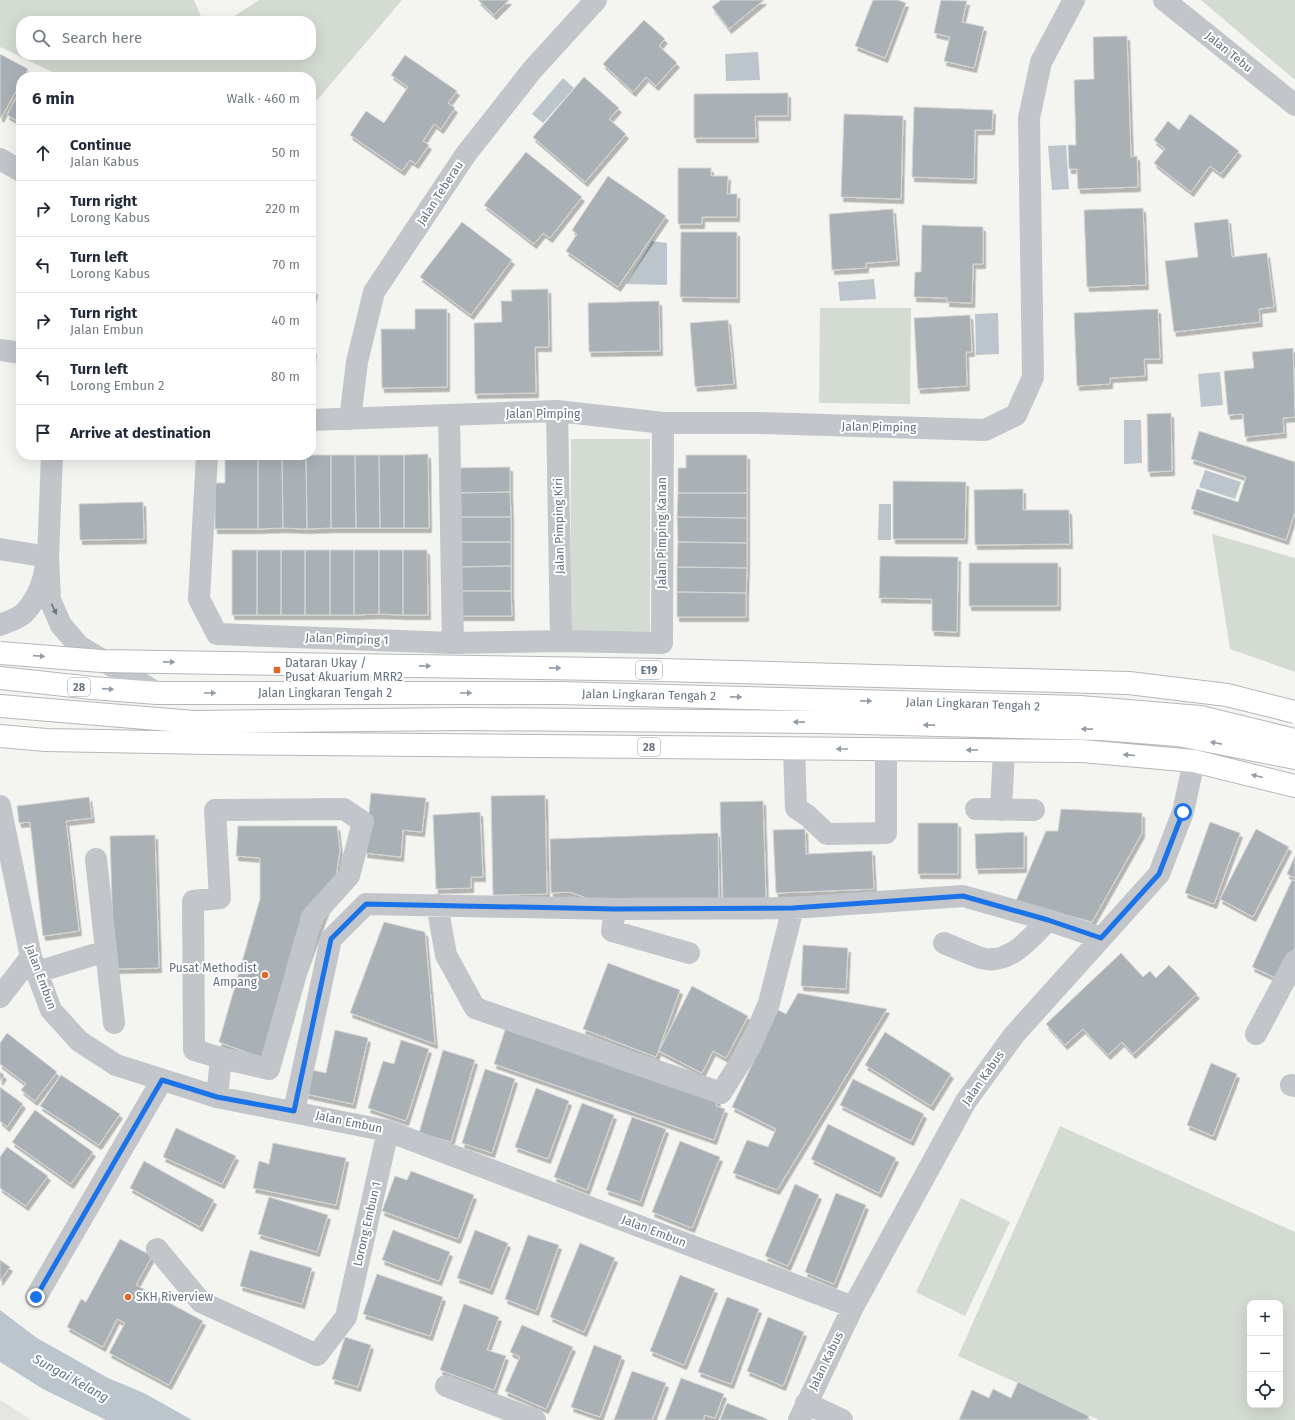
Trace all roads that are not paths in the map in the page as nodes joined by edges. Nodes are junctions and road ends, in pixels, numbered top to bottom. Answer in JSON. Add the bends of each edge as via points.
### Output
{"nodes":[{"id":1,"x":596,"y":0,"type":"edge"},
{"id":2,"x":1074,"y":0,"type":"edge"},
{"id":3,"x":1164,"y":0,"type":"edge"},
{"id":4,"x":1295,"y":104,"type":"edge"},
{"id":5,"x":0,"y":159,"type":"edge"},
{"id":6,"x":16,"y":168,"type":"edge"},
{"id":7,"x":0,"y":350,"type":"edge"},
{"id":8,"x":16,"y":352,"type":"edge"},
{"id":9,"x":557,"y":411,"type":"junction"},
{"id":10,"x":449,"y":415,"type":"junction"},
{"id":11,"x":350,"y":419,"type":"junction"},
{"id":12,"x":316,"y":420,"type":"edge"},
{"id":13,"x":663,"y":423,"type":"junction"},
{"id":14,"x":52,"y":460,"type":"edge"},
{"id":15,"x":207,"y":460,"type":"edge"},
{"id":16,"x":0,"y":549,"type":"edge"},
{"id":17,"x":48,"y":557,"type":"junction"},
{"id":18,"x":0,"y":625,"type":"edge"},
{"id":19,"x":561,"y":641,"type":"junction"},
{"id":20,"x":453,"y":643,"type":"junction"},
{"id":21,"x":662,"y":643,"type":"joint"},
{"id":22,"x":0,"y":654,"type":"edge"},
{"id":23,"x":0,"y":678,"type":"edge"},
{"id":24,"x":157,"y":693,"type":"junction"},
{"id":25,"x":0,"y":706,"type":"edge"},
{"id":26,"x":1295,"y":712,"type":"edge"},
{"id":27,"x":0,"y":736,"type":"edge"},
{"id":28,"x":1295,"y":740,"type":"edge"},
{"id":29,"x":794,"y":749,"type":"junction"},
{"id":30,"x":886,"y":750,"type":"junction"},
{"id":31,"x":1004,"y":751,"type":"junction"},
{"id":32,"x":1295,"y":758,"type":"edge"},
{"id":33,"x":1194,"y":761,"type":"junction"},
{"id":34,"x":1295,"y":786,"type":"edge"},
{"id":35,"x":0,"y":806,"type":"edge"},
{"id":36,"x":976,"y":809,"type":"dead end"},
{"id":37,"x":1001,"y":810,"type":"junction"},
{"id":38,"x":1034,"y":810,"type":"dead end"},
{"id":39,"x":96,"y":859,"type":"dead end"},
{"id":40,"x":437,"y":906,"type":"junction"},
{"id":41,"x":793,"y":908,"type":"junction"},
{"id":42,"x":615,"y":909,"type":"junction"},
{"id":43,"x":1048,"y":920,"type":"junction"},
{"id":44,"x":1101,"y":938,"type":"junction"},
{"id":45,"x":944,"y":944,"type":"dead end"},
{"id":46,"x":106,"y":951,"type":"junction"},
{"id":47,"x":689,"y":953,"type":"dead end"},
{"id":48,"x":1295,"y":961,"type":"edge"},
{"id":49,"x":34,"y":965,"type":"junction"},
{"id":50,"x":0,"y":997,"type":"edge"},
{"id":51,"x":114,"y":1023,"type":"dead end"},
{"id":52,"x":1256,"y":1034,"type":"dead end"},
{"id":53,"x":220,"y":1058,"type":"junction"},
{"id":54,"x":162,"y":1080,"type":"junction"},
{"id":55,"x":217,"y":1097,"type":"junction"},
{"id":56,"x":294,"y":1111,"type":"junction"},
{"id":57,"x":388,"y":1131,"type":"junction"},
{"id":58,"x":156,"y":1249,"type":"dead end"},
{"id":59,"x":36,"y":1297,"type":"dead end"},
{"id":60,"x":853,"y":1306,"type":"junction"},
{"id":61,"x":446,"y":1386,"type":"dead end"},
{"id":62,"x":803,"y":1412,"type":"edge"},
{"id":63,"x":535,"y":1420,"type":"edge"},
{"id":64,"x":842,"y":1420,"type":"edge"}],
"edges":[{"from":1,"to":11,"type":"street","name":"Jalan Teberau","via":[[533,69],[466,154],[374,292],[357,362]]},
{"from":2,"to":13,"type":"street","name":"Jalan Pimping","via":[[1041,62],[1029,118],[1033,377],[1016,416],[984,430]]},
{"from":3,"to":4,"type":"street","name":"Jalan Tebu"},
{"from":5,"to":6,"type":"street"},
{"from":7,"to":8,"type":"street"},
{"from":9,"to":10,"type":"street","name":"Jalan Pimping"},
{"from":9,"to":13,"type":"street","name":"Jalan Pimping"},
{"from":9,"to":19,"type":"street","name":"Jalan Pimping Kiri"},
{"from":10,"to":11,"type":"street","name":"Jalan Pimping"},
{"from":10,"to":20,"type":"street"},
{"from":11,"to":12,"type":"street","name":"Jalan Pimping"},
{"from":13,"to":21,"type":"street","name":"Jalan Pimping Kanan"},
{"from":14,"to":17,"type":"street"},
{"from":15,"to":20,"type":"street","name":"Jalan Pimping 1","via":[[199,599],[217,634]]},
{"from":16,"to":17,"type":"street"},
{"from":17,"to":18,"type":"street","via":[[44,581],[35,597],[22,615]]},
{"from":17,"to":24,"type":"street","one_way":true,"via":[[50,600],[61,625],[80,646]]},
{"from":19,"to":20,"type":"street","name":"Jalan Pimping 1"},
{"from":19,"to":21,"type":"street","name":"Jalan Pimping 1"},
{"from":22,"to":26,"type":"highway","number":"E19","one_way":true,"bridge":true,"via":[[101,661],[662,670],[1129,682],[1227,695]]},
{"from":23,"to":24,"type":"highway","name":"Jalan Lingkaran Tengah 2","number":"28","one_way":true},
{"from":24,"to":28,"type":"highway","name":"Jalan Lingkaran Tengah 2","number":"28","one_way":true,"via":[[560,693],[1080,706],[1200,717]]},
{"from":32,"to":25,"type":"highway","one_way":true,"via":[[1178,735],[1101,729],[821,722],[473,719],[194,722]]},
{"from":27,"to":29,"type":"highway","number":"28","via":[[46,740]]},
{"from":30,"to":29,"type":"highway","number":"28","one_way":true},
{"from":29,"to":30,"type":"street","via":[[796,808],[827,834],[886,833]]},
{"from":31,"to":30,"type":"highway","number":"28","one_way":true},
{"from":33,"to":31,"type":"highway","number":"28","one_way":true,"via":[[1082,751]]},
{"from":31,"to":37,"type":"street"},
{"from":34,"to":33,"type":"highway","number":"28","one_way":true},
{"from":33,"to":44,"type":"street","name":"Jalan Kabus","via":[[1183,812],[1159,874]]},
{"from":35,"to":49,"type":"street","name":"Jalan Embun"},
{"from":36,"to":37,"type":"street"},
{"from":37,"to":38,"type":"street"},
{"from":39,"to":46,"type":"street"},
{"from":40,"to":41,"type":"street","via":[[446,955],[475,1008],[721,1093],[750,1047],[769,1003]]},
{"from":40,"to":42,"type":"street"},
{"from":40,"to":56,"type":"street","via":[[366,904],[331,939]]},
{"from":41,"to":42,"type":"street"},
{"from":41,"to":43,"type":"street","via":[[963,896]]},
{"from":42,"to":47,"type":"street","via":[[612,931]]},
{"from":43,"to":44,"type":"street"},
{"from":43,"to":45,"type":"street","via":[[1021,948],[1000,958],[983,959]]},
{"from":44,"to":60,"type":"street","name":"Jalan Kabus","via":[[1014,1035],[966,1101]]},
{"from":46,"to":49,"type":"street"},
{"from":46,"to":51,"type":"street"},
{"from":48,"to":52,"type":"street"},
{"from":49,"to":50,"type":"street"},
{"from":49,"to":54,"type":"street","name":"Jalan Embun","via":[[50,1010],[79,1041],[116,1065]]},
{"from":53,"to":53,"type":"street","via":[[194,1050],[193,901],[220,898],[215,810],[344,809],[363,822],[350,876],[312,917],[269,1069]]},
{"from":53,"to":55,"type":"street"},
{"from":54,"to":55,"type":"street","name":"Jalan Embun"},
{"from":54,"to":59,"type":"street"},
{"from":55,"to":56,"type":"street","name":"Jalan Embun"},
{"from":56,"to":57,"type":"street","name":"Jalan Embun"},
{"from":57,"to":58,"type":"street","name":"Lorong Embun 1","via":[[346,1317],[317,1355],[201,1302]]},
{"from":57,"to":60,"type":"street","name":"Jalan Embun"},
{"from":60,"to":62,"type":"street","name":"Jalan Kabus"},
{"from":61,"to":63,"type":"street"},
{"from":62,"to":64,"type":"street"}]}
